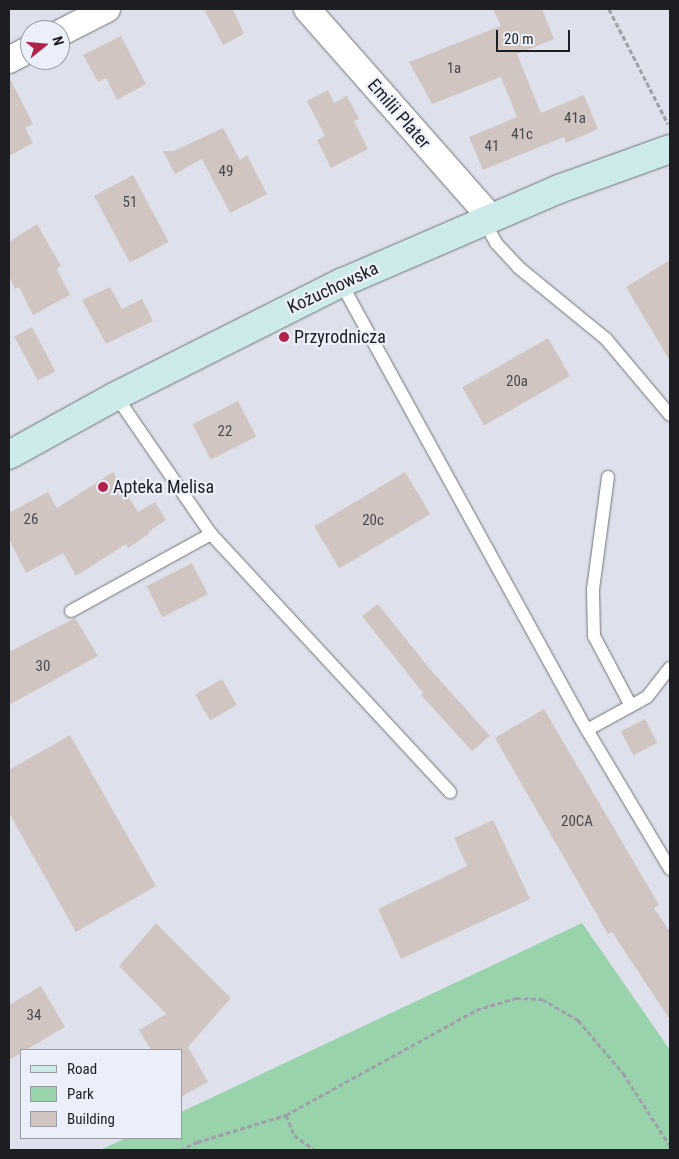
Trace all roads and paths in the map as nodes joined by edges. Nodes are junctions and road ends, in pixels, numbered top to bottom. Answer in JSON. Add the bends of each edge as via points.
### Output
{"nodes":[{"id":1,"x":107,"y":9,"type":"edge"},
{"id":2,"x":307,"y":9,"type":"edge"},
{"id":3,"x":609,"y":9,"type":"edge"},
{"id":4,"x":70,"y":28,"type":"edge"},
{"id":5,"x":669,"y":137,"type":"edge"},
{"id":6,"x":487,"y":220,"type":"junction"},
{"id":7,"x":341,"y":283,"type":"junction"},
{"id":8,"x":116,"y":396,"type":"junction"},
{"id":9,"x":670,"y":415,"type":"edge"},
{"id":10,"x":9,"y":455,"type":"edge"},
{"id":11,"x":608,"y":477,"type":"dead end"},
{"id":12,"x":211,"y":534,"type":"junction"},
{"id":13,"x":71,"y":611,"type":"dead end"},
{"id":14,"x":670,"y":672,"type":"edge"},
{"id":15,"x":631,"y":706,"type":"junction"},
{"id":16,"x":587,"y":730,"type":"junction"},
{"id":17,"x":450,"y":792,"type":"dead end"},
{"id":18,"x":670,"y":869,"type":"edge"},
{"id":19,"x":286,"y":1115,"type":"junction"},
{"id":20,"x":670,"y":1146,"type":"edge"},
{"id":21,"x":180,"y":1150,"type":"edge"},
{"id":22,"x":314,"y":1150,"type":"edge"}],
"edges":[{"from":1,"to":4,"type":"street"},
{"from":2,"to":6,"type":"street","name":"Emilii Plater"},
{"from":3,"to":5,"type":"path"},
{"from":5,"to":6,"type":"main road","name":"Kożuchowska"},
{"from":6,"to":7,"type":"main road","name":"Kożuchowska"},
{"from":6,"to":9,"type":"lane","via":[[496,244],[518,267],[606,339]]},
{"from":7,"to":8,"type":"main road","name":"Kożuchowska"},
{"from":7,"to":16,"type":"lane"},
{"from":8,"to":10,"type":"main road","name":"Kożuchowska"},
{"from":8,"to":12,"type":"lane"},
{"from":11,"to":15,"type":"lane","via":[[593,590],[594,636]]},
{"from":12,"to":13,"type":"lane"},
{"from":12,"to":17,"type":"lane"},
{"from":14,"to":15,"type":"lane","via":[[647,697]]},
{"from":15,"to":16,"type":"lane"},
{"from":16,"to":18,"type":"lane"},
{"from":19,"to":20,"type":"path","via":[[476,1010],[516,998],[542,999],[578,1020],[623,1073]]},
{"from":19,"to":21,"type":"path"},
{"from":19,"to":22,"type":"path","via":[[294,1136]]}]}
